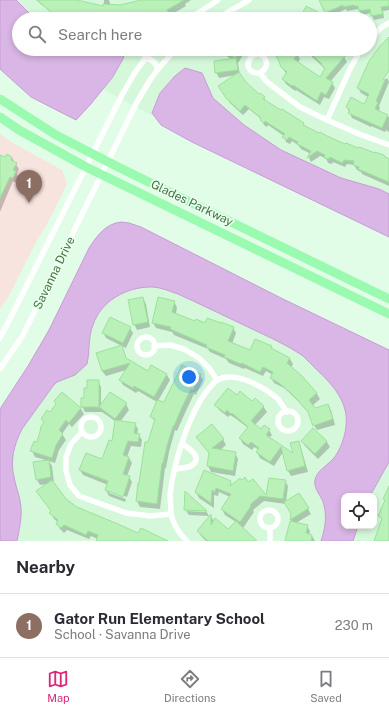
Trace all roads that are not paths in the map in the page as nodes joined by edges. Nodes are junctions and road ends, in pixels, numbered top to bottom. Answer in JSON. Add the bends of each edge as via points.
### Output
{"nodes":[{"id":1,"x":218,"y":0,"type":"edge"},
{"id":2,"x":249,"y":0,"type":"edge"},
{"id":3,"x":200,"y":12,"type":"edge"},
{"id":4,"x":228,"y":12,"type":"edge"},
{"id":5,"x":389,"y":22,"type":"edge"},
{"id":6,"x":377,"y":32,"type":"edge"},
{"id":7,"x":146,"y":56,"type":"edge"},
{"id":8,"x":170,"y":56,"type":"edge"},
{"id":9,"x":357,"y":56,"type":"edge"},
{"id":10,"x":144,"y":59,"type":"junction"},
{"id":11,"x":158,"y":69,"type":"junction"},
{"id":12,"x":260,"y":73,"type":"dead end"},
{"id":13,"x":0,"y":99,"type":"edge"},
{"id":14,"x":0,"y":117,"type":"edge"},
{"id":15,"x":327,"y":120,"type":"junction"},
{"id":16,"x":389,"y":145,"type":"edge"},
{"id":17,"x":93,"y":154,"type":"junction"},
{"id":18,"x":108,"y":161,"type":"junction"},
{"id":19,"x":86,"y":167,"type":"junction"},
{"id":20,"x":102,"y":174,"type":"junction"},
{"id":21,"x":389,"y":299,"type":"edge"},
{"id":22,"x":389,"y":314,"type":"edge"},
{"id":23,"x":0,"y":338,"type":"edge"},
{"id":24,"x":154,"y":346,"type":"dead end"},
{"id":25,"x":0,"y":369,"type":"edge"},
{"id":26,"x":217,"y":380,"type":"junction"},
{"id":27,"x":287,"y":412,"type":"dead end"},
{"id":28,"x":82,"y":432,"type":"dead end"},
{"id":29,"x":182,"y":444,"type":"junction"},
{"id":30,"x":175,"y":469,"type":"junction"},
{"id":31,"x":171,"y":514,"type":"junction"},
{"id":32,"x":270,"y":528,"type":"dead end"},
{"id":33,"x":187,"y":541,"type":"edge"},
{"id":34,"x":270,"y":541,"type":"edge"}],
"edges":[{"from":1,"to":3,"type":"street"},
{"from":2,"to":4,"type":"street"},
{"from":5,"to":6,"type":"street"},
{"from":7,"to":10,"type":"street","name":"Savanna Drive"},
{"from":8,"to":11,"type":"street","name":"Savanna Drive"},
{"from":9,"to":15,"type":"street"},
{"from":10,"to":11,"type":"street","via":[[150,59]]},
{"from":10,"to":17,"type":"street","name":"Savanna Drive"},
{"from":11,"to":18,"type":"street","name":"Savanna Drive","via":[[137,102]]},
{"from":12,"to":15,"type":"street","via":[[267,82],[300,107]]},
{"from":13,"to":17,"type":"main road","name":"Glades Parkway","via":[[56,135]]},
{"from":14,"to":19,"type":"main road","name":"Glades Parkway"},
{"from":15,"to":16,"type":"street"},
{"from":17,"to":18,"type":"main road","name":"Glades Parkway"},
{"from":17,"to":19,"type":"street","name":"Savanna Drive"},
{"from":18,"to":20,"type":"street","name":"Savanna Drive"},
{"from":18,"to":21,"type":"main road","name":"Glades Parkway"},
{"from":19,"to":20,"type":"main road","name":"Glades Parkway"},
{"from":19,"to":23,"type":"street","name":"Savanna Drive"},
{"from":20,"to":22,"type":"main road","name":"Glades Parkway"},
{"from":20,"to":25,"type":"street","name":"Savanna Drive","via":[[23,335]]},
{"from":24,"to":26,"type":"street","via":[[170,345],[184,349],[199,358]]},
{"from":26,"to":27,"type":"street","via":[[229,377],[242,378],[278,400]]},
{"from":26,"to":29,"type":"street","via":[[198,404]]},
{"from":28,"to":31,"type":"street","via":[[71,444],[66,457],[70,485],[79,496],[126,513],[150,516]]},
{"from":29,"to":30,"type":"street"},
{"from":29,"to":30,"type":"street","via":[[191,449],[196,458],[195,462],[187,468]]},
{"from":30,"to":31,"type":"street","via":[[170,495]]},
{"from":31,"to":33,"type":"street","via":[[182,537]]},
{"from":32,"to":34,"type":"street"}]}
